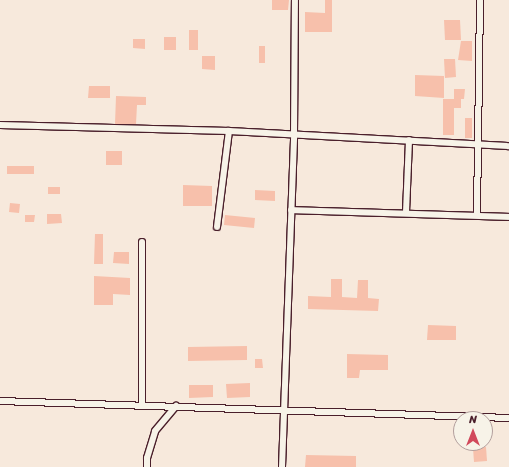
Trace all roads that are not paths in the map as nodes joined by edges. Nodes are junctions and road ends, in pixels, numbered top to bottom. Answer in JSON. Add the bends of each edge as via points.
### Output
{"nodes":[{"id":1,"x":295,"y":0,"type":"edge"},
{"id":2,"x":480,"y":0,"type":"edge"},
{"id":3,"x":0,"y":125,"type":"edge"},
{"id":4,"x":229,"y":131,"type":"junction"},
{"id":5,"x":294,"y":135,"type":"junction"},
{"id":6,"x":409,"y":140,"type":"junction"},
{"id":7,"x":478,"y":145,"type":"junction"},
{"id":8,"x":509,"y":146,"type":"edge"},
{"id":9,"x":291,"y":210,"type":"junction"},
{"id":10,"x":406,"y":212,"type":"junction"},
{"id":11,"x":477,"y":214,"type":"junction"},
{"id":12,"x":509,"y":217,"type":"edge"},
{"id":13,"x":217,"y":227,"type":"dead end"},
{"id":14,"x":142,"y":242,"type":"dead end"},
{"id":15,"x":0,"y":401,"type":"edge"},
{"id":16,"x":142,"y":405,"type":"junction"},
{"id":17,"x":176,"y":406,"type":"junction"},
{"id":18,"x":284,"y":408,"type":"junction"},
{"id":19,"x":509,"y":418,"type":"edge"},
{"id":20,"x":147,"y":467,"type":"edge"},
{"id":21,"x":282,"y":467,"type":"edge"}],
"edges":[{"from":1,"to":5,"type":"street"},
{"from":2,"to":7,"type":"street"},
{"from":3,"to":4,"type":"street"},
{"from":4,"to":5,"type":"street"},
{"from":4,"to":13,"type":"street"},
{"from":5,"to":6,"type":"street"},
{"from":5,"to":9,"type":"street"},
{"from":6,"to":7,"type":"street"},
{"from":6,"to":10,"type":"street"},
{"from":7,"to":8,"type":"street"},
{"from":7,"to":11,"type":"street"},
{"from":9,"to":10,"type":"street"},
{"from":9,"to":18,"type":"street"},
{"from":10,"to":11,"type":"street"},
{"from":11,"to":12,"type":"street"},
{"from":14,"to":16,"type":"street"},
{"from":15,"to":16,"type":"street"},
{"from":16,"to":17,"type":"street"},
{"from":17,"to":18,"type":"street"},
{"from":17,"to":20,"type":"street","via":[[155,431]]},
{"from":18,"to":19,"type":"street"},
{"from":18,"to":21,"type":"street"}]}
